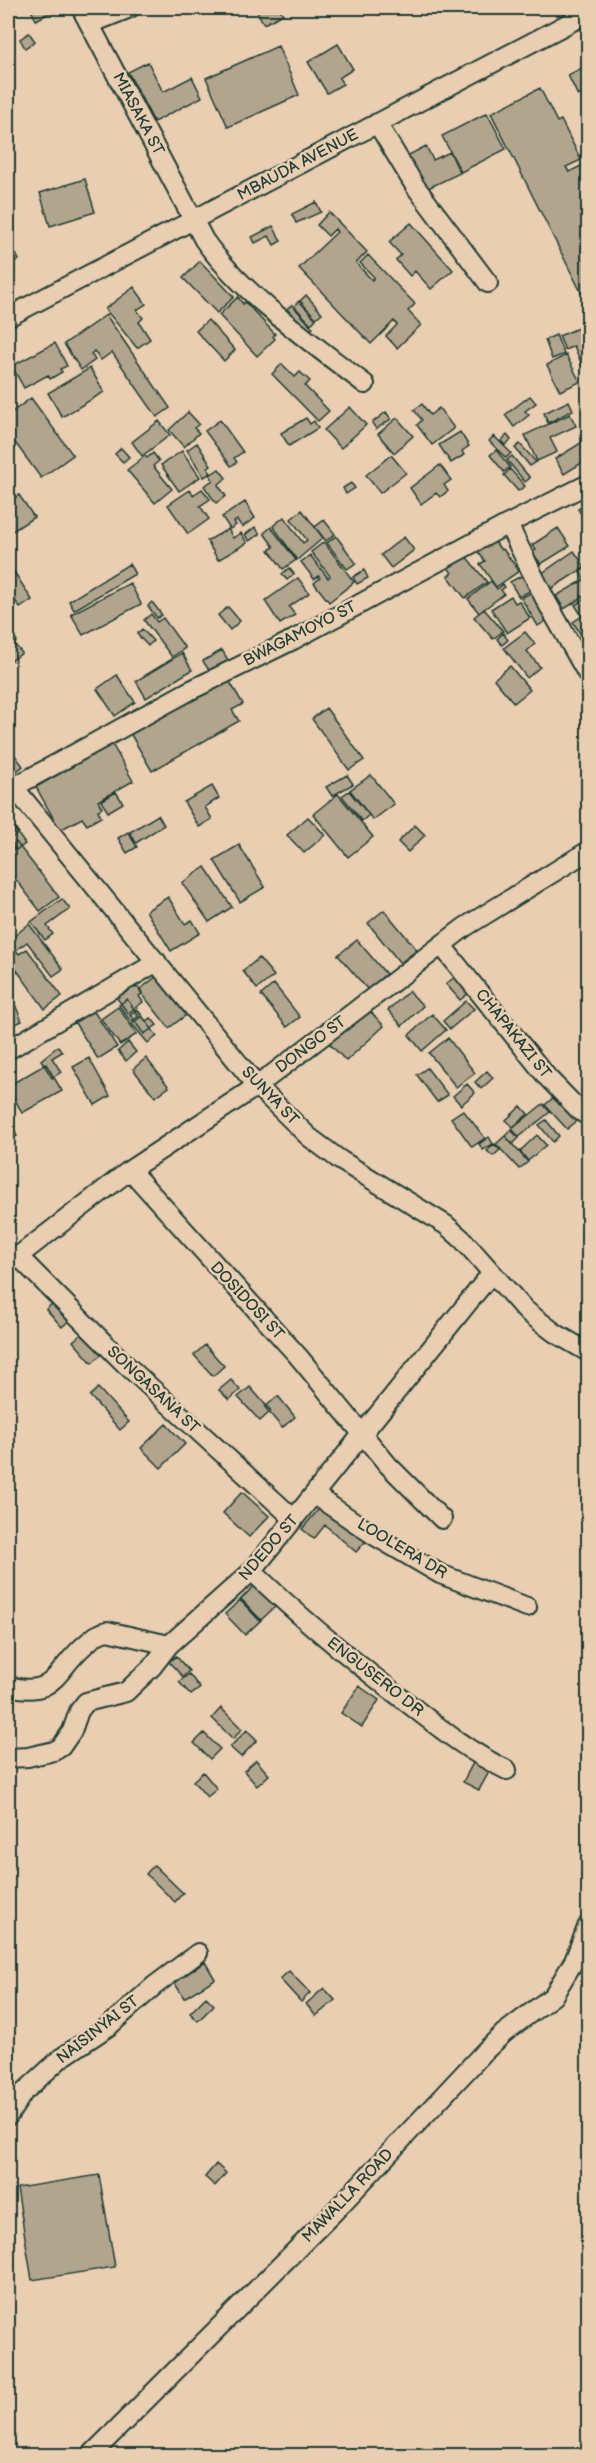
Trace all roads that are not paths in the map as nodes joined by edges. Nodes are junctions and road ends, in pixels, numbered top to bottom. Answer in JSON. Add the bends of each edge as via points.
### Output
{"nodes":[{"id":1,"x":81,"y":8,"type":"edge"},
{"id":2,"x":130,"y":8,"type":"edge"},
{"id":3,"x":588,"y":14,"type":"edge"},
{"id":4,"x":90,"y":24,"type":"junction"},
{"id":5,"x":377,"y":123,"type":"junction"},
{"id":6,"x":194,"y":220,"type":"junction"},
{"id":7,"x":488,"y":283,"type":"dead end"},
{"id":8,"x":8,"y":317,"type":"edge"},
{"id":9,"x":365,"y":384,"type":"dead end"},
{"id":10,"x":588,"y":484,"type":"edge"},
{"id":11,"x":508,"y":524,"type":"junction"},
{"id":12,"x":588,"y":675,"type":"edge"},
{"id":13,"x":11,"y":784,"type":"edge"},
{"id":14,"x":588,"y":851,"type":"edge"},
{"id":15,"x":442,"y":946,"type":"junction"},
{"id":16,"x":157,"y":962,"type":"junction"},
{"id":17,"x":8,"y":1050,"type":"edge"},
{"id":18,"x":257,"y":1086,"type":"junction"},
{"id":19,"x":588,"y":1116,"type":"edge"},
{"id":20,"x":130,"y":1170,"type":"junction"},
{"id":21,"x":13,"y":1260,"type":"edge"},
{"id":22,"x":491,"y":1274,"type":"junction"},
{"id":23,"x":588,"y":1352,"type":"edge"},
{"id":24,"x":361,"y":1434,"type":"junction"},
{"id":25,"x":315,"y":1495,"type":"junction"},
{"id":26,"x":442,"y":1519,"type":"dead end"},
{"id":27,"x":294,"y":1520,"type":"junction"},
{"id":28,"x":252,"y":1571,"type":"junction"},
{"id":29,"x":527,"y":1607,"type":"dead end"},
{"id":30,"x":170,"y":1645,"type":"junction"},
{"id":31,"x":8,"y":1686,"type":"edge"},
{"id":32,"x":8,"y":1758,"type":"edge"},
{"id":33,"x":507,"y":1770,"type":"dead end"},
{"id":34,"x":588,"y":1924,"type":"edge"},
{"id":35,"x":198,"y":1953,"type":"dead end"},
{"id":36,"x":8,"y":2116,"type":"edge"},
{"id":37,"x":90,"y":2456,"type":"edge"}],
"edges":[{"from":1,"to":4,"type":"street","name":"MIASAKA ST"},
{"from":2,"to":4,"type":"street"},
{"from":3,"to":5,"type":"street","name":"MBAUDA AVENUE"},
{"from":4,"to":6,"type":"street","name":"MIASAKA ST"},
{"from":5,"to":6,"type":"street","name":"MBAUDA AVENUE"},
{"from":5,"to":7,"type":"street","via":[[415,186]]},
{"from":6,"to":8,"type":"street","name":"MBAUDA AVENUE"},
{"from":6,"to":9,"type":"street","name":"MIASAKA ST","via":[[216,257],[239,282]]},
{"from":10,"to":11,"type":"street","name":"BWAGAMOYO ST"},
{"from":11,"to":12,"type":"street"},
{"from":11,"to":13,"type":"street","name":"BWAGAMOYO ST"},
{"from":13,"to":16,"type":"street","name":"SUNYA ST"},
{"from":14,"to":15,"type":"street","name":"DONGO ST","via":[[474,921]]},
{"from":15,"to":18,"type":"street","name":"DONGO ST"},
{"from":15,"to":19,"type":"street","name":"CHAPAKAZI ST","via":[[547,1077]]},
{"from":16,"to":17,"type":"street"},
{"from":16,"to":18,"type":"street","name":"SUNYA ST"},
{"from":18,"to":20,"type":"street","name":"DONGO ST"},
{"from":18,"to":22,"type":"street","name":"SUNYA ST","via":[[309,1137],[340,1160],[446,1225]]},
{"from":20,"to":21,"type":"street","name":"DONGO ST"},
{"from":20,"to":24,"type":"street","name":"DOSIDOSI ST","via":[[298,1356]]},
{"from":21,"to":27,"type":"street","name":"SONGASANA ST"},
{"from":22,"to":23,"type":"street","name":"SUNYA ST","via":[[525,1310]]},
{"from":22,"to":24,"type":"street","name":"NDEDO ST"},
{"from":24,"to":25,"type":"street","name":"NDEDO ST"},
{"from":24,"to":26,"type":"street","name":"DOSIDOSI ST"},
{"from":25,"to":27,"type":"street","name":"NDEDO ST"},
{"from":25,"to":29,"type":"street","name":"LOOLERA DR","via":[[441,1574]]},
{"from":27,"to":28,"type":"street","name":"NDEDO ST"},
{"from":28,"to":30,"type":"street","name":"NDEDO ST"},
{"from":28,"to":33,"type":"street","name":"ENGUSERO DR","via":[[300,1618],[365,1671],[465,1748]]},
{"from":30,"to":31,"type":"street","via":[[107,1631],[99,1633],[77,1651],[49,1684],[26,1690]]},
{"from":30,"to":32,"type":"street","name":"NDEDO ST","via":[[126,1692],[89,1700],[82,1706],[62,1747],[28,1757]]},
{"from":34,"to":37,"type":"street","name":"MAWALLA ROAD","via":[[574,1961],[553,1996],[504,2033],[333,2213]]},
{"from":35,"to":36,"type":"street","name":"NAISINYAI ST","via":[[109,2026],[61,2058],[23,2093]]}]}
